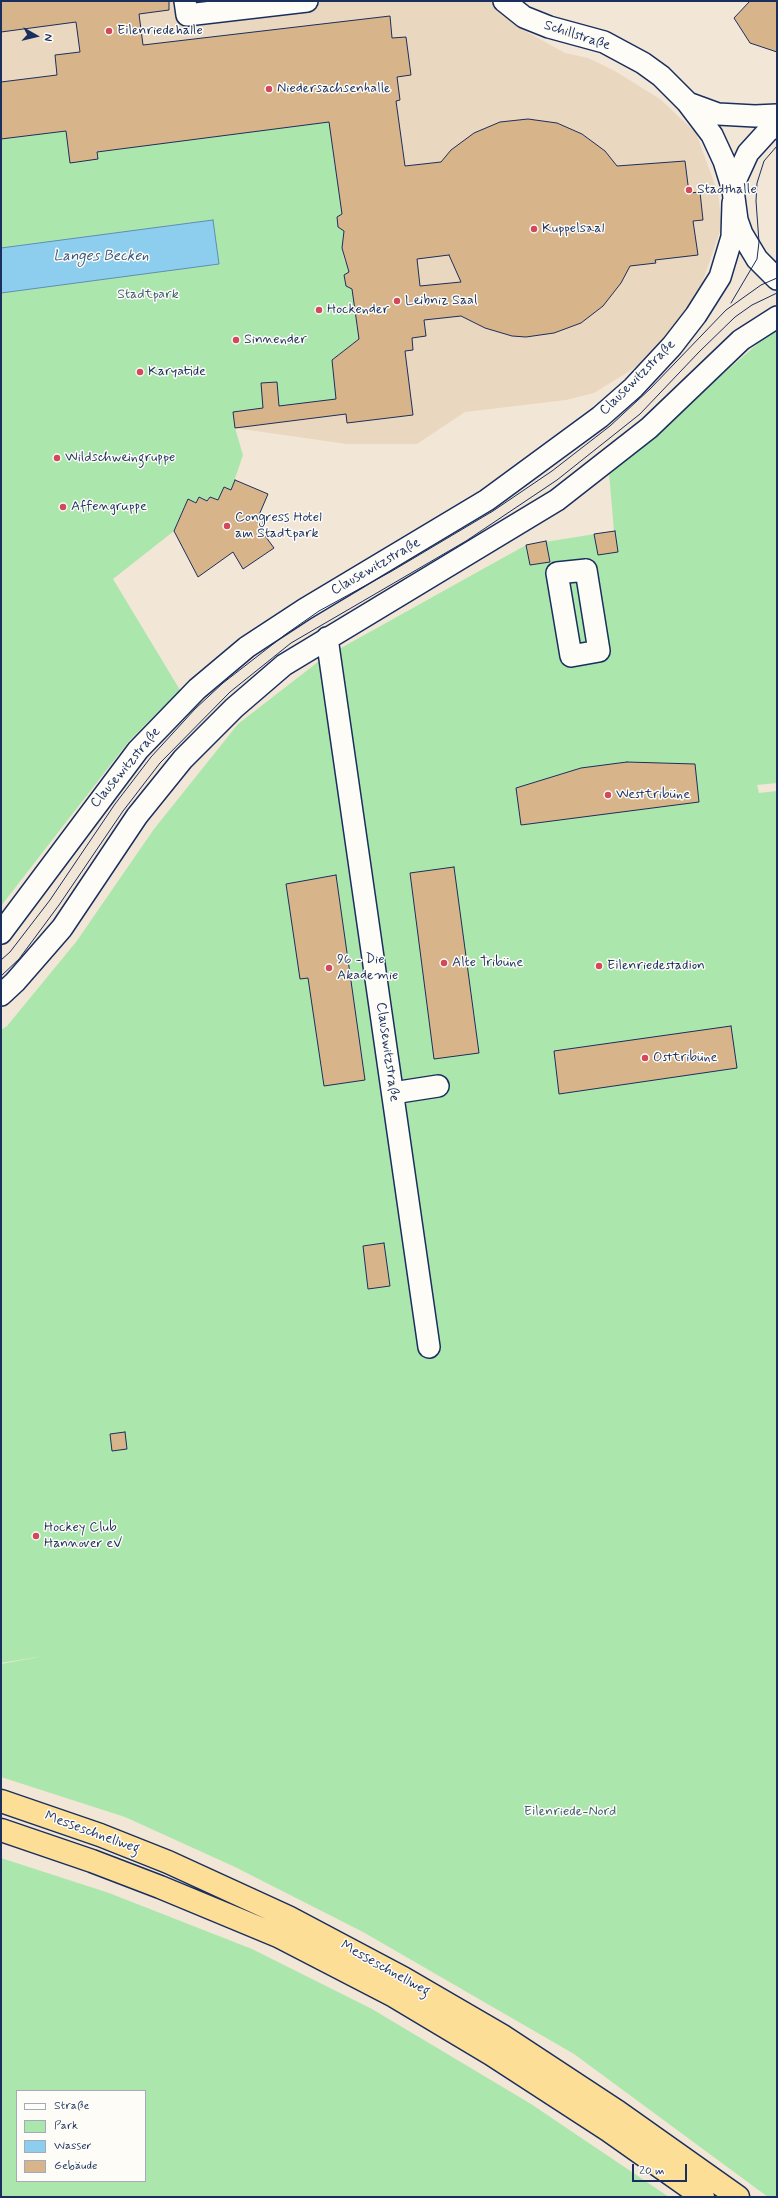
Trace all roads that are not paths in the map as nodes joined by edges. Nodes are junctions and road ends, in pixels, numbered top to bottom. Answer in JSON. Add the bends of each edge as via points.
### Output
{"nodes":[{"id":1,"x":307,"y":1,"type":"edge"},
{"id":2,"x":504,"y":1,"type":"edge"},
{"id":3,"x":186,"y":8,"type":"edge"},
{"id":4,"x":687,"y":102,"type":"junction"},
{"id":5,"x":777,"y":115,"type":"edge"},
{"id":6,"x":777,"y":125,"type":"edge"},
{"id":7,"x":733,"y":197,"type":"junction"},
{"id":8,"x":777,"y":279,"type":"edge"},
{"id":9,"x":777,"y":317,"type":"edge"},
{"id":10,"x":327,"y":638,"type":"junction"},
{"id":11,"x":1,"y":933,"type":"edge"},
{"id":12,"x":1,"y":995,"type":"edge"},
{"id":13,"x":438,"y":1086,"type":"dead end"},
{"id":14,"x":393,"y":1093,"type":"junction"},
{"id":15,"x":429,"y":1347,"type":"dead end"},
{"id":16,"x":1,"y":1802,"type":"edge"},
{"id":17,"x":1,"y":1830,"type":"edge"},
{"id":18,"x":703,"y":2197,"type":"edge"},
{"id":19,"x":738,"y":2197,"type":"edge"}],
"edges":[{"from":1,"to":3,"type":"street"},
{"from":2,"to":4,"type":"street","name":"Schillstraße","via":[[533,22],[584,36],[623,51],[661,76]]},
{"from":4,"to":5,"type":"street","name":"Schillstraße","via":[[718,114]]},
{"from":4,"to":7,"type":"street","name":"Schillstraße","via":[[712,135],[727,169]]},
{"from":6,"to":7,"type":"street","via":[[748,153],[737,177]]},
{"from":7,"to":8,"type":"street","via":[[736,220],[748,247]]},
{"from":7,"to":11,"type":"street","name":"Clausewitzstraße","via":[[732,237],[720,277],[672,346],[632,388],[600,417],[486,500],[305,609],[248,647],[197,689],[138,750]]},
{"from":9,"to":10,"type":"street","via":[[741,340],[649,428],[557,500]]},
{"from":10,"to":12,"type":"street","via":[[284,665],[234,708],[183,759],[136,816],[62,928]]},
{"from":10,"to":14,"type":"street","name":"Clausewitzstraße"},
{"from":13,"to":14,"type":"street"},
{"from":14,"to":15,"type":"street","name":"Clausewitzstraße"},
{"from":16,"to":19,"type":"highway","name":"Messeschnellweg","via":[[100,1834],[168,1862],[288,1917],[403,1978],[501,2035],[618,2112]]},
{"from":17,"to":18,"type":"highway","name":"Messeschnellweg","via":[[146,1881],[278,1936],[394,1996],[491,2054],[608,2130]]}]}
